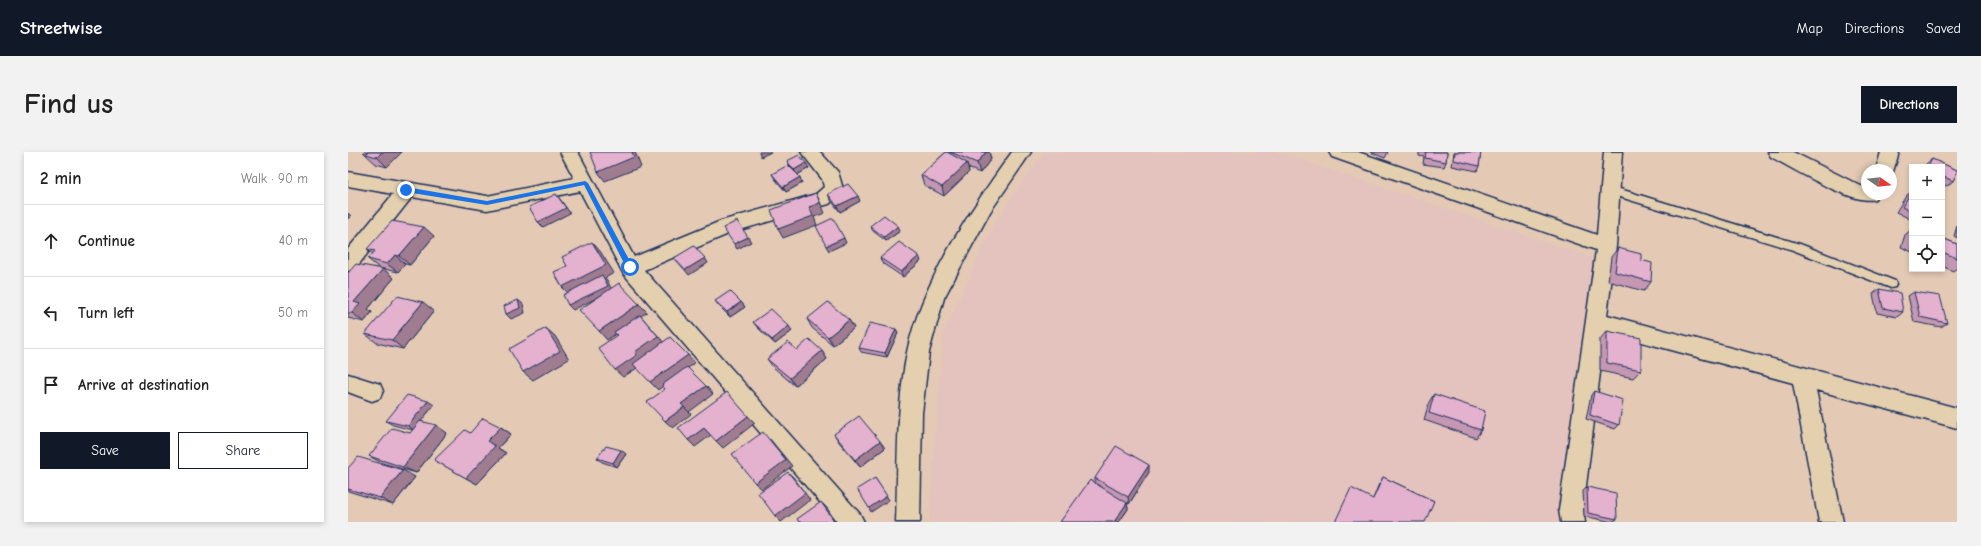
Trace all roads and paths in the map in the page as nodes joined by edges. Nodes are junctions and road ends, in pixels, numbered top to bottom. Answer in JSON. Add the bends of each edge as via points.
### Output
{"nodes":[{"id":1,"x":569,"y":152,"type":"edge"},
{"id":2,"x":810,"y":152,"type":"edge"},
{"id":3,"x":1022,"y":152,"type":"edge"},
{"id":4,"x":1338,"y":152,"type":"edge"},
{"id":5,"x":1613,"y":152,"type":"edge"},
{"id":6,"x":1777,"y":152,"type":"edge"},
{"id":7,"x":1890,"y":152,"type":"edge"},
{"id":8,"x":1887,"y":164,"type":"edge"},
{"id":9,"x":348,"y":178,"type":"edge"},
{"id":10,"x":585,"y":183,"type":"junction"},
{"id":11,"x":406,"y":190,"type":"junction"},
{"id":12,"x":1610,"y":190,"type":"junction"},
{"id":13,"x":1861,"y":193,"type":"edge"},
{"id":14,"x":1606,"y":246,"type":"junction"},
{"id":15,"x":348,"y":263,"type":"edge"},
{"id":16,"x":630,"y":267,"type":"junction"},
{"id":17,"x":1891,"y":284,"type":"dead end"},
{"id":18,"x":1596,"y":321,"type":"junction"},
{"id":19,"x":1803,"y":377,"type":"junction"},
{"id":20,"x":348,"y":383,"type":"edge"},
{"id":21,"x":372,"y":391,"type":"dead end"},
{"id":22,"x":1957,"y":418,"type":"edge"},
{"id":23,"x":852,"y":522,"type":"edge"},
{"id":24,"x":908,"y":522,"type":"edge"},
{"id":25,"x":1573,"y":522,"type":"edge"},
{"id":26,"x":1831,"y":522,"type":"edge"}],
"edges":[{"from":1,"to":10,"type":"street"},
{"from":2,"to":16,"type":"street","via":[[831,177],[834,189],[822,199],[728,226]]},
{"from":3,"to":24,"type":"street","via":[[983,206],[934,297],[918,352],[911,413]]},
{"from":4,"to":14,"type":"street"},
{"from":5,"to":12,"type":"street"},
{"from":6,"to":13,"type":"street"},
{"from":7,"to":8,"type":"street"},
{"from":9,"to":11,"type":"street"},
{"from":10,"to":11,"type":"street","via":[[487,203]]},
{"from":10,"to":16,"type":"street"},
{"from":11,"to":15,"type":"street"},
{"from":12,"to":14,"type":"street"},
{"from":12,"to":17,"type":"lane","via":[[1796,247]]},
{"from":14,"to":18,"type":"street"},
{"from":16,"to":23,"type":"street"},
{"from":18,"to":19,"type":"street"},
{"from":18,"to":25,"type":"street","via":[[1571,510]]},
{"from":19,"to":22,"type":"street"},
{"from":19,"to":26,"type":"street"},
{"from":20,"to":21,"type":"street"}]}
